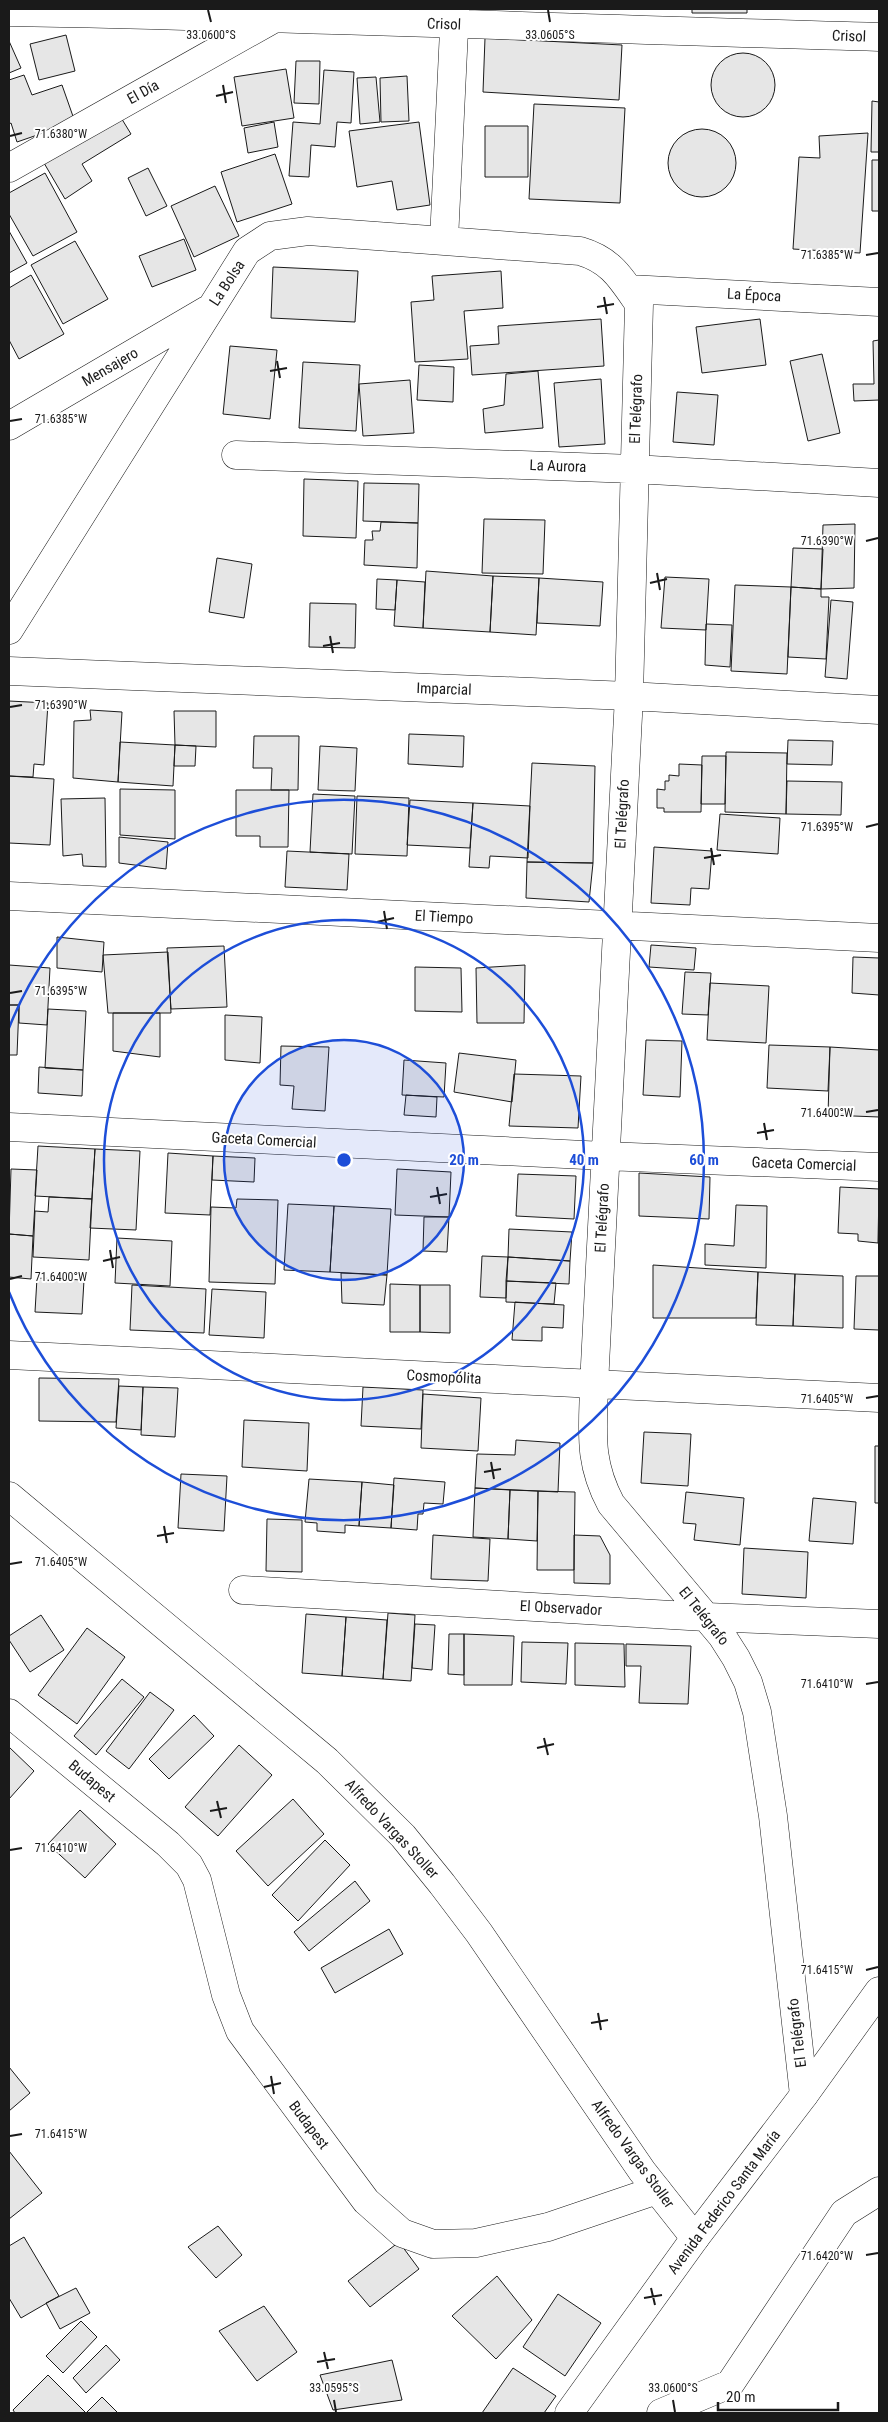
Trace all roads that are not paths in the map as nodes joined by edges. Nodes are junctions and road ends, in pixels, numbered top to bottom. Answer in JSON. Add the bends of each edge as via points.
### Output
{"nodes":[{"id":1,"x":9,"y":12,"type":"edge"},
{"id":2,"x":276,"y":17,"type":"junction"},
{"id":3,"x":455,"y":17,"type":"edge"},
{"id":4,"x":879,"y":37,"type":"edge"},
{"id":5,"x":9,"y":168,"type":"edge"},
{"id":6,"x":444,"y":240,"type":"junction"},
{"id":7,"x":628,"y":289,"type":"junction"},
{"id":8,"x":879,"y":302,"type":"edge"},
{"id":9,"x":211,"y":308,"type":"junction"},
{"id":10,"x":9,"y":426,"type":"edge"},
{"id":11,"x":236,"y":455,"type":"dead end"},
{"id":12,"x":634,"y":469,"type":"junction"},
{"id":13,"x":879,"y":483,"type":"edge"},
{"id":14,"x":9,"y":630,"type":"edge"},
{"id":15,"x":9,"y":671,"type":"edge"},
{"id":16,"x":629,"y":696,"type":"junction"},
{"id":17,"x":879,"y":710,"type":"edge"},
{"id":18,"x":9,"y":896,"type":"edge"},
{"id":19,"x":616,"y":925,"type":"junction"},
{"id":20,"x":879,"y":938,"type":"edge"},
{"id":21,"x":9,"y":1128,"type":"edge"},
{"id":22,"x":605,"y":1156,"type":"junction"},
{"id":23,"x":879,"y":1167,"type":"edge"},
{"id":24,"x":9,"y":1355,"type":"edge"},
{"id":25,"x":594,"y":1385,"type":"junction"},
{"id":26,"x":879,"y":1398,"type":"edge"},
{"id":27,"x":9,"y":1496,"type":"edge"},
{"id":28,"x":243,"y":1590,"type":"dead end"},
{"id":29,"x":706,"y":1617,"type":"junction"},
{"id":30,"x":879,"y":1624,"type":"edge"},
{"id":31,"x":9,"y":1713,"type":"edge"},
{"id":32,"x":879,"y":1992,"type":"edge"},
{"id":33,"x":804,"y":2096,"type":"junction"},
{"id":34,"x":656,"y":2190,"type":"junction"},
{"id":35,"x":879,"y":2191,"type":"edge"},
{"id":36,"x":695,"y":2238,"type":"junction"},
{"id":37,"x":569,"y":2413,"type":"edge"},
{"id":38,"x":661,"y":2413,"type":"edge"}],
"edges":[{"from":1,"to":2,"type":"street","name":"Crisol"},
{"from":2,"to":3,"type":"street","name":"Crisol"},
{"from":2,"to":5,"type":"street","name":"El Día"},
{"from":3,"to":4,"type":"street","name":"Crisol"},
{"from":3,"to":6,"type":"street"},
{"from":6,"to":7,"type":"street","name":"La Bolsa","via":[[580,251],[598,256]]},
{"from":6,"to":9,"type":"street","name":"La Bolsa","via":[[308,231],[270,236],[247,251]]},
{"from":7,"to":8,"type":"street","name":"La Época"},
{"from":7,"to":12,"type":"street","name":"El Telégrafo","via":[[639,304]]},
{"from":9,"to":10,"type":"street","name":"Mensajero"},
{"from":9,"to":14,"type":"street","name":"La Bolsa"},
{"from":11,"to":12,"type":"street","name":"La Aurora"},
{"from":12,"to":13,"type":"street","name":"La Aurora"},
{"from":12,"to":16,"type":"street","name":"El Telégrafo"},
{"from":15,"to":16,"type":"street","name":"Imparcial"},
{"from":16,"to":17,"type":"street","name":"Imparcial"},
{"from":16,"to":19,"type":"street","name":"El Telégrafo"},
{"from":18,"to":19,"type":"street","name":"El Tiempo"},
{"from":19,"to":20,"type":"street","name":"El Tiempo"},
{"from":19,"to":22,"type":"street","name":"El Telégrafo"},
{"from":21,"to":22,"type":"street","name":"Gaceta Comercial"},
{"from":22,"to":23,"type":"street","name":"Gaceta Comercial"},
{"from":22,"to":25,"type":"street","name":"El Telégrafo"},
{"from":24,"to":25,"type":"street","name":"Cosmopólita"},
{"from":25,"to":26,"type":"street","name":"Cosmopólita"},
{"from":25,"to":29,"type":"street","name":"El Telégrafo","via":[[594,1461],[601,1486],[624,1521]]},
{"from":27,"to":34,"type":"street","name":"Alfredo Vargas Stoller","via":[[327,1761],[402,1836],[479,1933]]},
{"from":28,"to":29,"type":"street","name":"El Observador"},
{"from":29,"to":30,"type":"street","name":"El Observador"},
{"from":29,"to":33,"type":"street","name":"El Telégrafo","via":[[736,1658],[757,1712],[773,1816]]},
{"from":31,"to":34,"type":"street","name":"Budapest","via":[[189,1865],[197,1880],[226,1995],[240,2031],[366,2200],[402,2233],[433,2244],[476,2243],[548,2227]]},
{"from":32,"to":33,"type":"street","name":"Avenida Federico Santa María"},
{"from":33,"to":36,"type":"street","name":"Avenida Federico Santa María"},
{"from":34,"to":36,"type":"street","name":"Alfredo Vargas Stoller"},
{"from":35,"to":38,"type":"street","via":[[844,2213],[730,2384]]},
{"from":36,"to":37,"type":"street","name":"Avenida Federico Santa María"}]}
